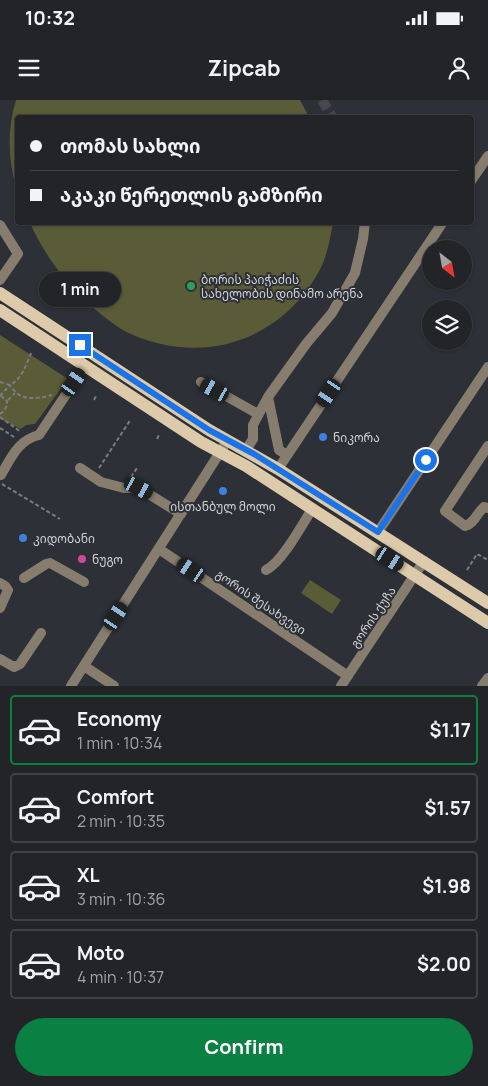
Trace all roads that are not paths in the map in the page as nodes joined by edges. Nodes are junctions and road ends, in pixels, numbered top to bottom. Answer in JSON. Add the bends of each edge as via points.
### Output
{"nodes":[{"id":1,"x":488,"y":156,"type":"edge"},
{"id":2,"x":474,"y":177,"type":"edge"},
{"id":3,"x":0,"y":225,"type":"edge"},
{"id":4,"x":365,"y":225,"type":"edge"},
{"id":5,"x":441,"y":225,"type":"edge"},
{"id":6,"x":0,"y":280,"type":"edge"},
{"id":7,"x":0,"y":293,"type":"edge"},
{"id":8,"x":0,"y":310,"type":"edge"},
{"id":9,"x":85,"y":366,"type":"junction"},
{"id":10,"x":488,"y":367,"type":"edge"},
{"id":11,"x":201,"y":382,"type":"dead end"},
{"id":12,"x":268,"y":397,"type":"junction"},
{"id":13,"x":258,"y":414,"type":"junction"},
{"id":14,"x":228,"y":440,"type":"junction"},
{"id":15,"x":488,"y":446,"type":"edge"},
{"id":16,"x":246,"y":450,"type":"junction"},
{"id":17,"x":220,"y":452,"type":"junction"},
{"id":18,"x":287,"y":455,"type":"junction"},
{"id":19,"x":80,"y":468,"type":"dead end"},
{"id":20,"x":278,"y":469,"type":"junction"},
{"id":21,"x":1,"y":479,"type":"edge"},
{"id":22,"x":488,"y":508,"type":"edge"},
{"id":23,"x":312,"y":509,"type":"junction"},
{"id":24,"x":181,"y":514,"type":"junction"},
{"id":25,"x":378,"y":532,"type":"junction"},
{"id":26,"x":159,"y":549,"type":"junction"},
{"id":27,"x":424,"y":561,"type":"junction"},
{"id":28,"x":266,"y":570,"type":"dead end"},
{"id":29,"x":415,"y":576,"type":"junction"},
{"id":30,"x":24,"y":578,"type":"dead end"},
{"id":31,"x":0,"y":582,"type":"edge"},
{"id":32,"x":84,"y":582,"type":"dead end"},
{"id":33,"x":488,"y":603,"type":"edge"},
{"id":34,"x":0,"y":608,"type":"edge"},
{"id":35,"x":488,"y":623,"type":"edge"},
{"id":36,"x":41,"y":633,"type":"dead end"},
{"id":37,"x":0,"y":659,"type":"edge"},
{"id":38,"x":84,"y":666,"type":"junction"},
{"id":39,"x":348,"y":676,"type":"junction"},
{"id":40,"x":488,"y":678,"type":"edge"},
{"id":41,"x":71,"y":686,"type":"edge"},
{"id":42,"x":114,"y":686,"type":"edge"},
{"id":43,"x":341,"y":686,"type":"edge"},
{"id":44,"x":482,"y":686,"type":"edge"}],
"edges":[{"from":1,"to":2,"type":"street"},
{"from":3,"to":6,"type":"street","via":[[18,254]]},
{"from":4,"to":12,"type":"street","via":[[355,273],[332,313]]},
{"from":5,"to":18,"type":"street"},
{"from":7,"to":14,"type":"main road"},
{"from":8,"to":9,"type":"main road"},
{"from":9,"to":17,"type":"main road"},
{"from":9,"to":21,"type":"street","via":[[39,434],[19,445]]},
{"from":10,"to":25,"type":"street"},
{"from":11,"to":13,"type":"street"},
{"from":12,"to":13,"type":"street"},
{"from":12,"to":18,"type":"street","via":[[279,450]]},
{"from":13,"to":16,"type":"street","via":[[253,426],[253,439]]},
{"from":14,"to":16,"type":"main road"},
{"from":14,"to":17,"type":"street"},
{"from":15,"to":22,"type":"street","via":[[445,511],[465,526],[470,525],[484,507]]},
{"from":16,"to":20,"type":"main road"},
{"from":17,"to":23,"type":"main road"},
{"from":17,"to":24,"type":"street"},
{"from":18,"to":20,"type":"street"},
{"from":19,"to":24,"type":"street","via":[[101,482],[139,488]]},
{"from":20,"to":25,"type":"main road"},
{"from":23,"to":28,"type":"street","via":[[272,567]]},
{"from":23,"to":29,"type":"main road"},
{"from":24,"to":26,"type":"street"},
{"from":25,"to":27,"type":"main road"},
{"from":26,"to":38,"type":"street"},
{"from":26,"to":39,"type":"street","name":"გორის შესახვევი"},
{"from":27,"to":29,"type":"street","name":"გორის ქუჩა"},
{"from":27,"to":33,"type":"main road"},
{"from":29,"to":35,"type":"main road"},
{"from":29,"to":39,"type":"street","name":"გორის ქუჩა"},
{"from":30,"to":32,"type":"street","via":[[50,563]]},
{"from":31,"to":34,"type":"street","via":[[8,590]]},
{"from":36,"to":37,"type":"street","via":[[20,664],[14,667]]},
{"from":38,"to":41,"type":"street"},
{"from":38,"to":42,"type":"street"},
{"from":39,"to":43,"type":"street","name":"გორის ქუჩა"},
{"from":40,"to":44,"type":"street"}]}
